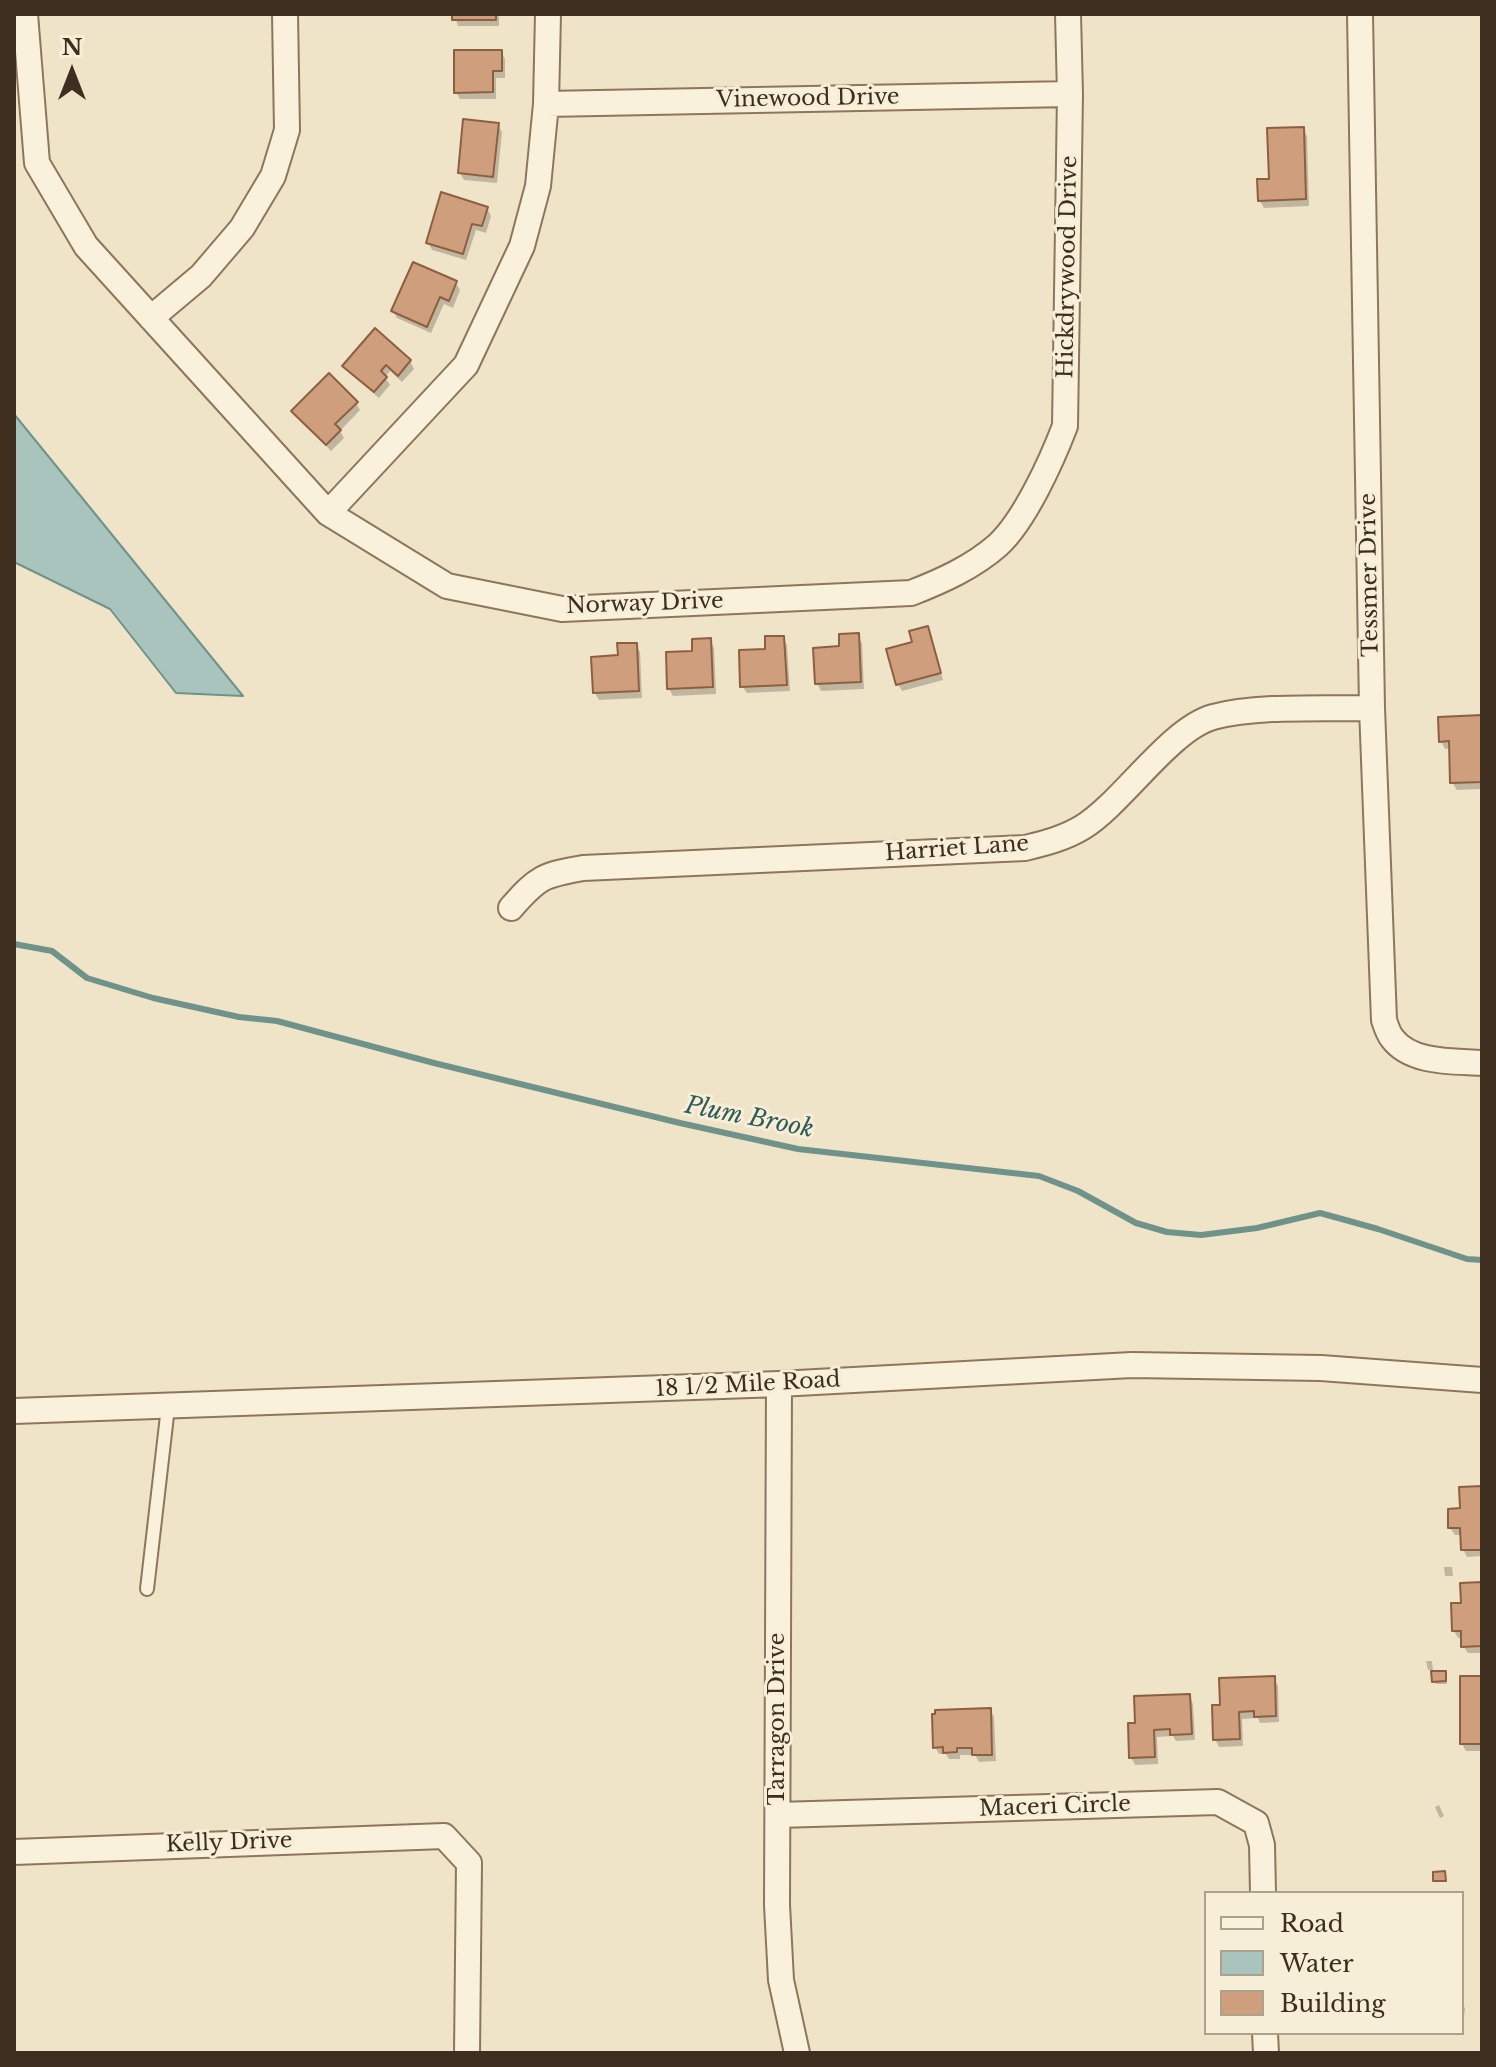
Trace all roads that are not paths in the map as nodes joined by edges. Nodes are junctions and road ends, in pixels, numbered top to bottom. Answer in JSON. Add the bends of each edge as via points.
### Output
{"nodes":[{"id":1,"x":25,"y":14,"type":"edge"},
{"id":2,"x":285,"y":14,"type":"edge"},
{"id":3,"x":548,"y":14,"type":"edge"},
{"id":4,"x":1068,"y":14,"type":"edge"},
{"id":5,"x":1360,"y":14,"type":"edge"},
{"id":6,"x":1070,"y":94,"type":"junction"},
{"id":7,"x":546,"y":104,"type":"junction"},
{"id":8,"x":151,"y":318,"type":"junction"},
{"id":9,"x":1024,"y":509,"type":"joint"},
{"id":10,"x":328,"y":513,"type":"junction"},
{"id":11,"x":1372,"y":708,"type":"junction"},
{"id":12,"x":511,"y":908,"type":"dead end"},
{"id":13,"x":1482,"y":1063,"type":"edge"},
{"id":14,"x":1482,"y":1380,"type":"edge"},
{"id":15,"x":779,"y":1384,"type":"junction"},
{"id":16,"x":168,"y":1407,"type":"junction"},
{"id":17,"x":14,"y":1411,"type":"edge"},
{"id":18,"x":147,"y":1589,"type":"dead end"},
{"id":19,"x":778,"y":1815,"type":"junction"},
{"id":20,"x":14,"y":1852,"type":"edge"},
{"id":21,"x":1263,"y":1891,"type":"edge"},
{"id":22,"x":467,"y":2053,"type":"edge"},
{"id":23,"x":797,"y":2053,"type":"edge"}],
"edges":[{"from":1,"to":8,"type":"street","name":"Norway Drive","via":[[37,163],[86,246]]},
{"from":2,"to":8,"type":"street","via":[[287,130],[273,176],[242,228],[201,276]]},
{"from":3,"to":7,"type":"street"},
{"from":4,"to":6,"type":"street","name":"Hickdrywood Drive"},
{"from":5,"to":11,"type":"street","name":"Tessmer Drive"},
{"from":6,"to":7,"type":"street","name":"Vinewood Drive"},
{"from":6,"to":9,"type":"street","name":"Hickdrywood Drive","via":[[1065,426],[1050,466]]},
{"from":7,"to":10,"type":"street","via":[[538,186],[522,246],[466,365]]},
{"from":8,"to":10,"type":"street","name":"Norway Drive"},
{"from":9,"to":10,"type":"street","name":"Norway Drive","via":[[999,544],[946,580],[911,593],[562,609],[447,586]]},
{"from":11,"to":12,"type":"street","name":"Harriet Lane","via":[[1211,717],[1184,734],[1085,826],[1025,848],[583,868],[534,882]]},
{"from":11,"to":13,"type":"street","name":"Tessmer Drive","via":[[1384,1020],[1392,1038],[1406,1050],[1425,1058]]},
{"from":14,"to":15,"type":"street","name":"18 1/2 Mile Road","via":[[1321,1368],[1132,1365]]},
{"from":15,"to":16,"type":"street","name":"18 1/2 Mile Road"},
{"from":15,"to":19,"type":"street","name":"Tarragon Drive"},
{"from":16,"to":17,"type":"street","name":"18 1/2 Mile Road"},
{"from":16,"to":18,"type":"lane"},
{"from":19,"to":21,"type":"street","name":"Maceri Circle","via":[[1218,1802],[1256,1823]]},
{"from":19,"to":23,"type":"street","name":"Tarragon Drive","via":[[781,1980]]},
{"from":20,"to":22,"type":"street","name":"Kelly Drive","via":[[444,1836],[469,1863]]}]}
